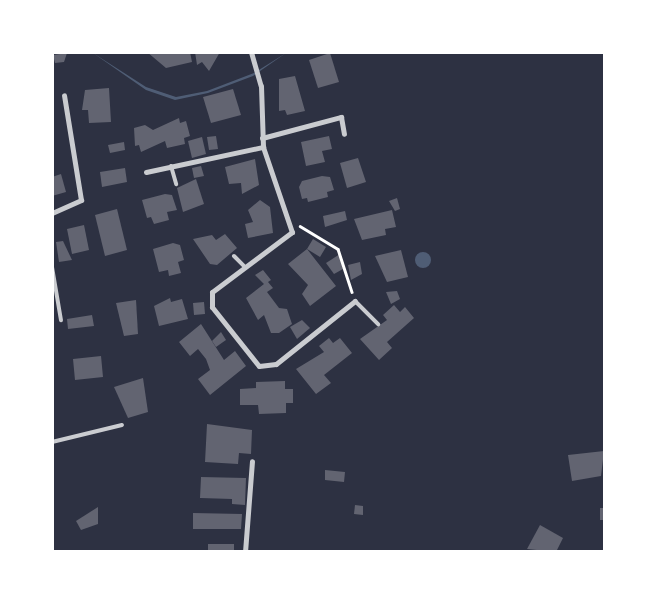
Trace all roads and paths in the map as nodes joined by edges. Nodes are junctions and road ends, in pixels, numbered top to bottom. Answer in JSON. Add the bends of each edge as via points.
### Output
{"nodes":[{"id":1,"x":251,"y":52,"type":"edge"},
{"id":2,"x":64,"y":95,"type":"dead end"},
{"id":3,"x":344,"y":134,"type":"dead end"},
{"id":4,"x":262,"y":138,"type":"junction"},
{"id":5,"x":262,"y":147,"type":"junction"},
{"id":6,"x":171,"y":166,"type":"junction"},
{"id":7,"x":146,"y":172,"type":"dead end"},
{"id":8,"x":176,"y":184,"type":"dead end"},
{"id":9,"x":52,"y":213,"type":"edge"},
{"id":10,"x":315,"y":234,"type":"dead end"},
{"id":11,"x":234,"y":256,"type":"dead end"},
{"id":12,"x":52,"y":267,"type":"edge"},
{"id":13,"x":245,"y":267,"type":"junction"},
{"id":14,"x":348,"y":283,"type":"dead end"},
{"id":15,"x":355,"y":301,"type":"joint"},
{"id":16,"x":61,"y":320,"type":"dead end"},
{"id":17,"x":378,"y":324,"type":"dead end"},
{"id":18,"x":122,"y":425,"type":"dead end"},
{"id":19,"x":52,"y":442,"type":"edge"},
{"id":20,"x":252,"y":461,"type":"dead end"},
{"id":21,"x":244,"y":552,"type":"edge"}],
"edges":[{"from":1,"to":4,"type":"street","via":[[261,86]]},
{"from":2,"to":9,"type":"street","via":[[81,200]]},
{"from":3,"to":4,"type":"street","via":[[340,117]]},
{"from":4,"to":5,"type":"street"},
{"from":5,"to":6,"type":"street"},
{"from":5,"to":13,"type":"street","via":[[292,232]]},
{"from":6,"to":7,"type":"street"},
{"from":6,"to":8,"type":"lane"},
{"from":10,"to":14,"type":"path","via":[[338,249]]},
{"from":11,"to":13,"type":"lane"},
{"from":12,"to":16,"type":"lane"},
{"from":13,"to":15,"type":"street","via":[[212,292],[212,307],[259,366],[276,364]]},
{"from":15,"to":17,"type":"lane"},
{"from":18,"to":19,"type":"lane"},
{"from":20,"to":21,"type":"street"}]}
